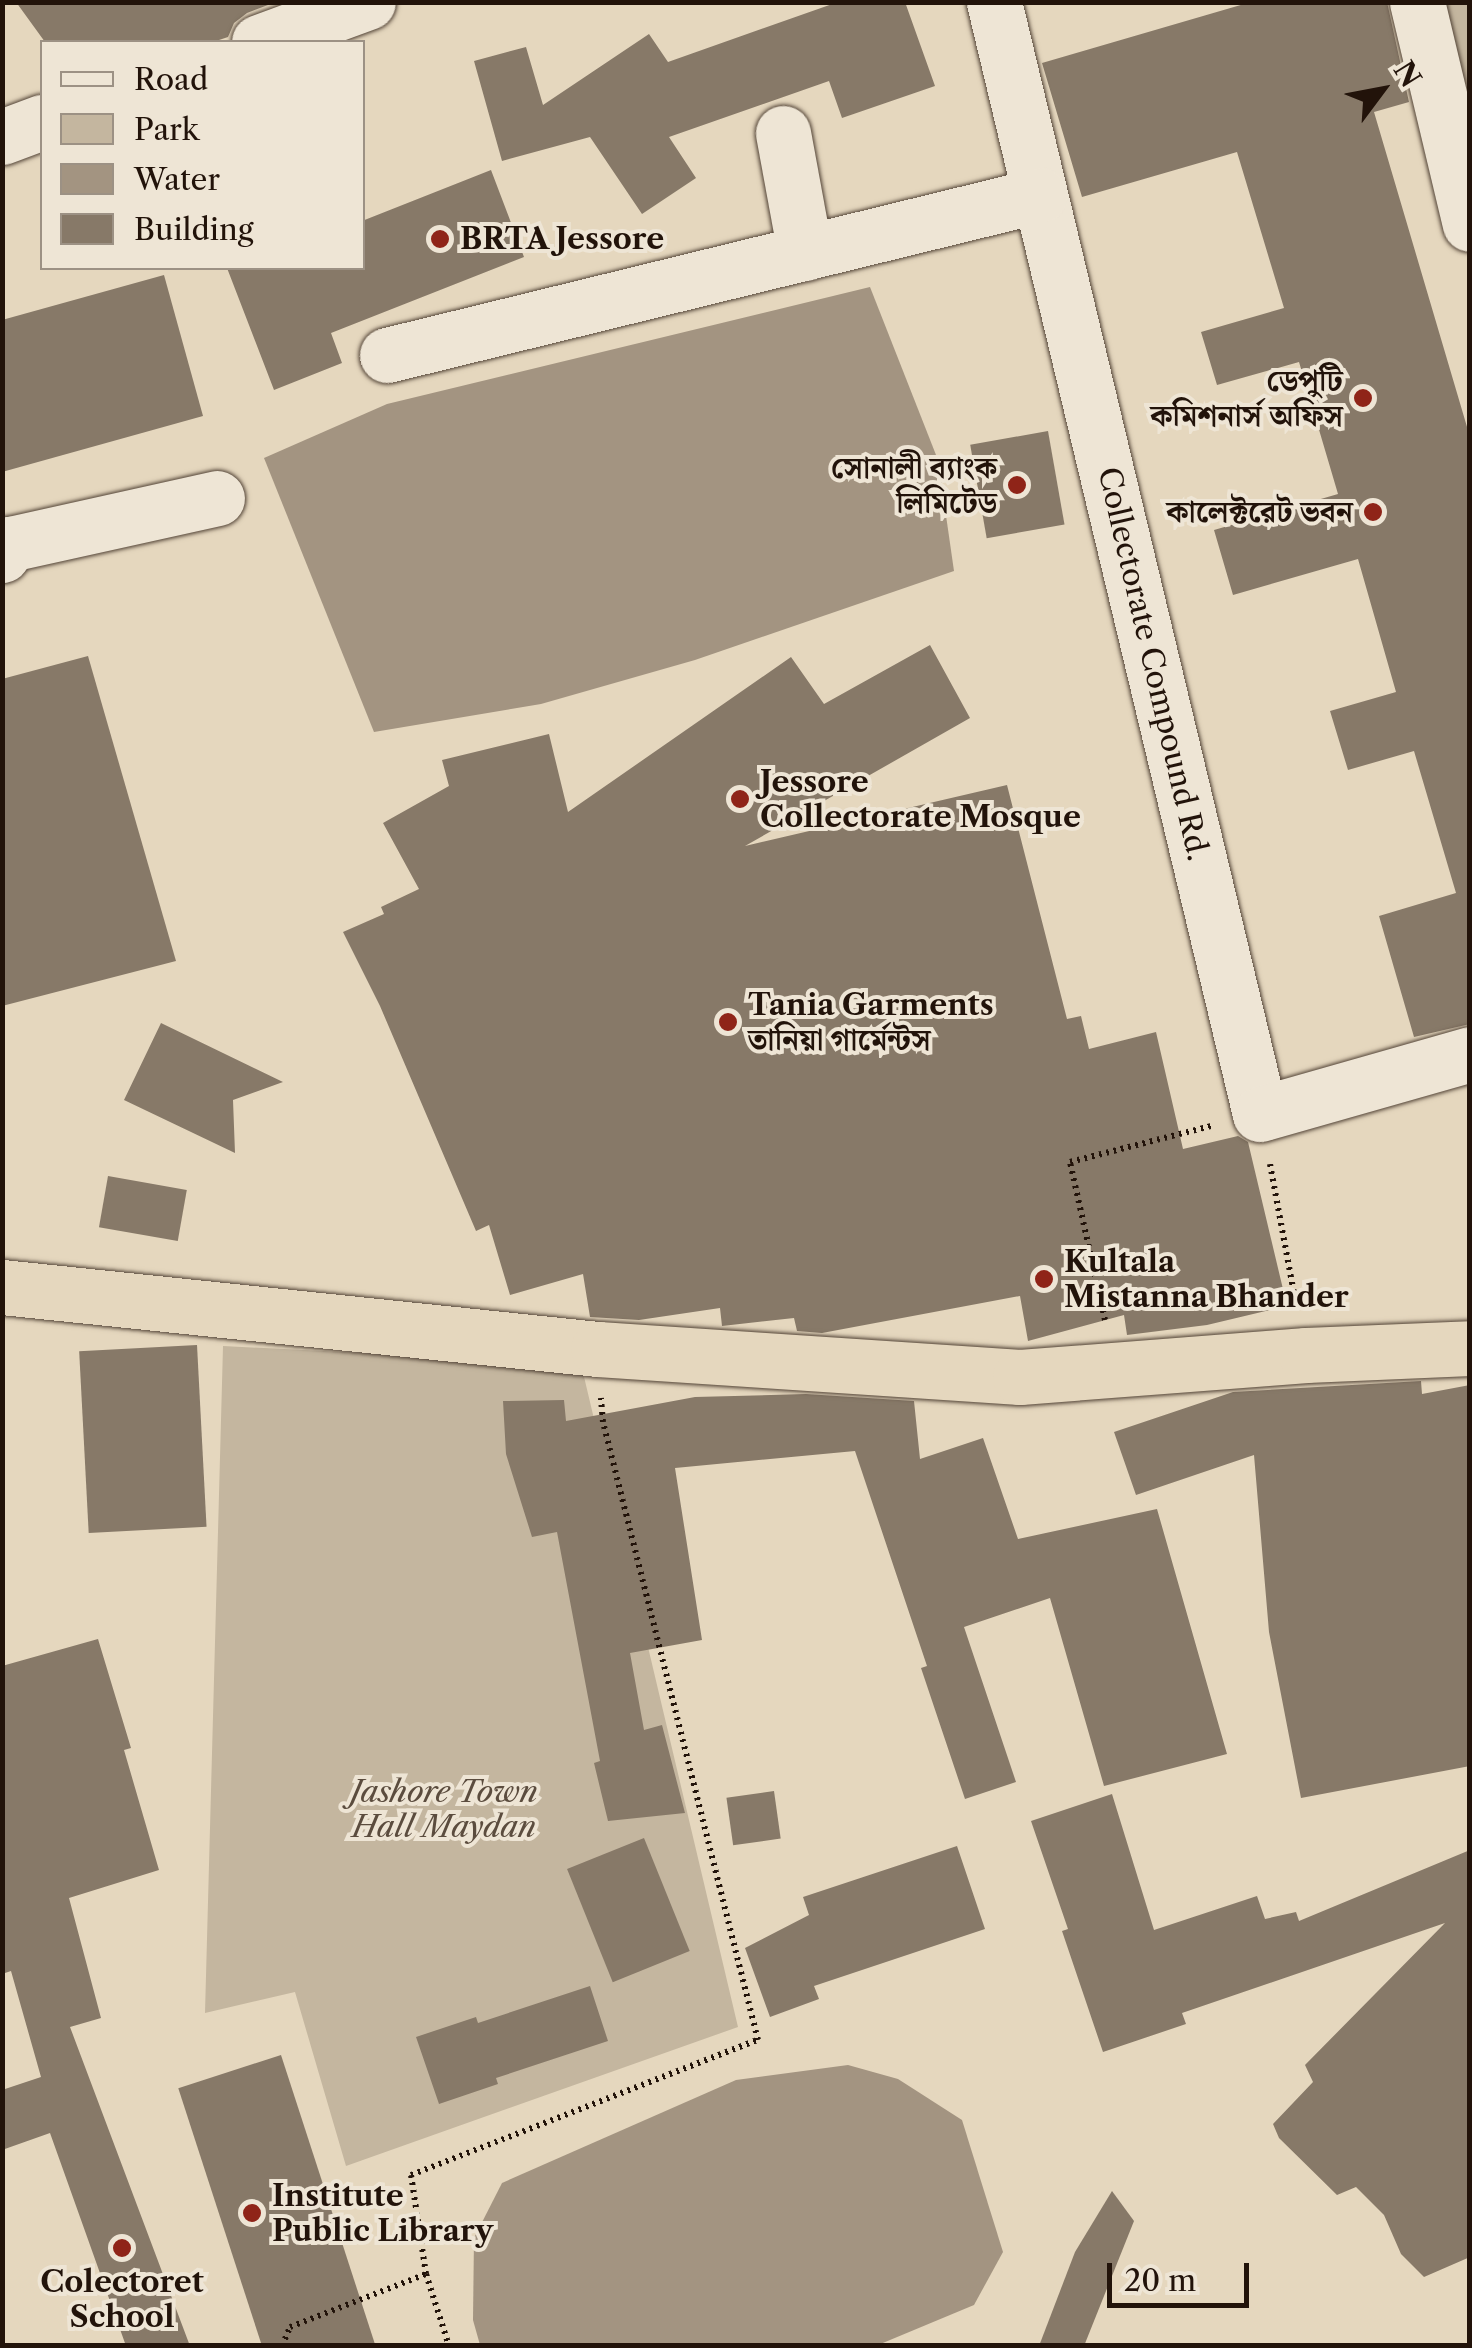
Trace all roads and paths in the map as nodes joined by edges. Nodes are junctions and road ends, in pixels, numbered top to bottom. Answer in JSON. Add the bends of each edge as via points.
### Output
{"nodes":[{"id":1,"x":368,"y":2,"type":"edge"},
{"id":2,"x":994,"y":2,"type":"edge"},
{"id":3,"x":1417,"y":2,"type":"edge"},
{"id":4,"x":264,"y":40,"type":"edge"},
{"id":5,"x":40,"y":123,"type":"edge"},
{"id":6,"x":783,"y":133,"type":"dead end"},
{"id":7,"x":2,"y":136,"type":"edge"},
{"id":8,"x":1040,"y":196,"type":"junction"},
{"id":9,"x":1470,"y":224,"type":"edge"},
{"id":10,"x":805,"y":252,"type":"junction"},
{"id":11,"x":387,"y":355,"type":"dead end"},
{"id":12,"x":216,"y":498,"type":"dead end"},
{"id":13,"x":2,"y":555,"type":"edge"},
{"id":14,"x":1470,"y":1054,"type":"edge"},
{"id":15,"x":1260,"y":1114,"type":"junction"},
{"id":16,"x":2,"y":1287,"type":"edge"},
{"id":17,"x":1470,"y":1348,"type":"edge"},
{"id":18,"x":598,"y":1350,"type":"junction"},
{"id":19,"x":1306,"y":1354,"type":"junction"},
{"id":20,"x":1116,"y":1370,"type":"junction"},
{"id":21,"x":426,"y":2274,"type":"junction"},
{"id":22,"x":282,"y":2346,"type":"edge"},
{"id":23,"x":450,"y":2346,"type":"edge"}],
"edges":[{"from":1,"to":4,"type":"street"},
{"from":2,"to":8,"type":"street","name":"Collectorate Compound Rd."},
{"from":3,"to":9,"type":"street"},
{"from":5,"to":7,"type":"street"},
{"from":6,"to":10,"type":"street"},
{"from":8,"to":10,"type":"street"},
{"from":8,"to":15,"type":"street","name":"Collectorate Compound Rd."},
{"from":10,"to":11,"type":"street"},
{"from":12,"to":13,"type":"street","via":[[10,544]]},
{"from":14,"to":15,"type":"street"},
{"from":15,"to":19,"type":"path"},
{"from":15,"to":20,"type":"path","via":[[1070,1162]]},
{"from":16,"to":18,"type":"highway"},
{"from":17,"to":19,"type":"highway"},
{"from":18,"to":20,"type":"highway","via":[[1020,1376]]},
{"from":18,"to":21,"type":"path","via":[[603,1422],[758,2040],[412,2175]]},
{"from":19,"to":20,"type":"highway"},
{"from":21,"to":22,"type":"path","via":[[290,2327]]},
{"from":21,"to":23,"type":"path"}]}
